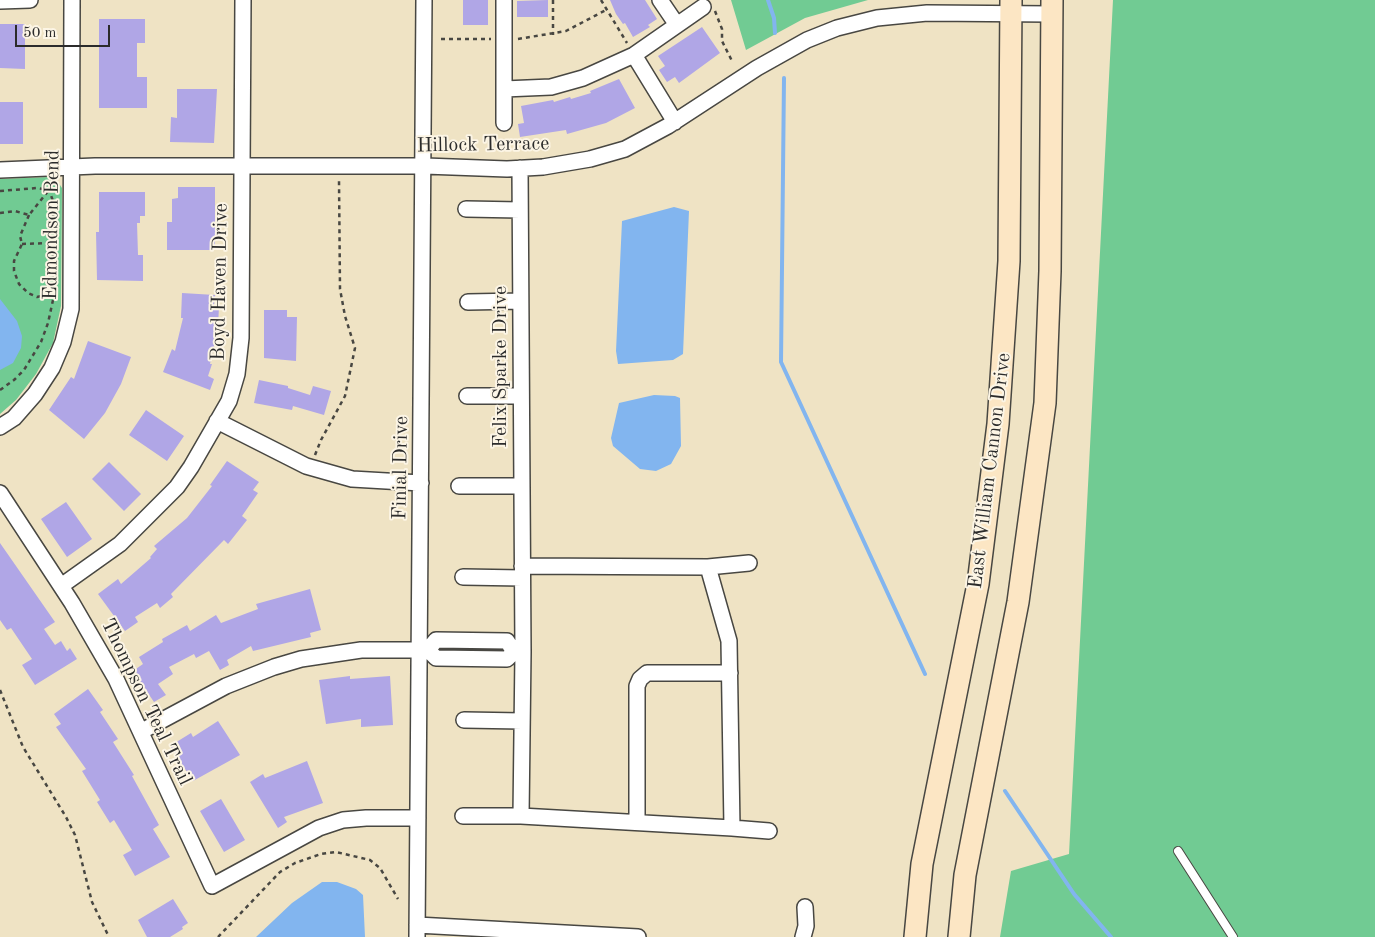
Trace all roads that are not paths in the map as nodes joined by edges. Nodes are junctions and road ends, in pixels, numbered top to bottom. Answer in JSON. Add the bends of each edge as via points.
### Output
{"nodes":[{"id":1,"x":30,"y":0,"type":"edge"},
{"id":2,"x":72,"y":0,"type":"edge"},
{"id":3,"x":243,"y":0,"type":"edge"},
{"id":4,"x":424,"y":0,"type":"edge"},
{"id":5,"x":504,"y":0,"type":"edge"},
{"id":6,"x":660,"y":0,"type":"edge"},
{"id":7,"x":0,"y":1,"type":"edge"},
{"id":8,"x":707,"y":7,"type":"road end"},
{"id":9,"x":1011,"y":7,"type":"edge"},
{"id":10,"x":1052,"y":7,"type":"edge"},
{"id":11,"x":677,"y":25,"type":"junction"},
{"id":12,"x":631,"y":50,"type":"junction"},
{"id":13,"x":504,"y":89,"type":"junction"},
{"id":14,"x":675,"y":122,"type":"junction"},
{"id":15,"x":504,"y":123,"type":"dead end"},
{"id":16,"x":242,"y":166,"type":"junction"},
{"id":17,"x":425,"y":166,"type":"junction"},
{"id":18,"x":72,"y":167,"type":"junction"},
{"id":19,"x":520,"y":168,"type":"junction"},
{"id":20,"x":0,"y":170,"type":"edge"},
{"id":21,"x":466,"y":210,"type":"dead end"},
{"id":22,"x":520,"y":210,"type":"junction"},
{"id":23,"x":520,"y":301,"type":"junction"},
{"id":24,"x":468,"y":302,"type":"dead end"},
{"id":25,"x":467,"y":396,"type":"dead end"},
{"id":26,"x":520,"y":396,"type":"junction"},
{"id":27,"x":217,"y":421,"type":"junction"},
{"id":28,"x":0,"y":427,"type":"edge"},
{"id":29,"x":421,"y":483,"type":"junction"},
{"id":30,"x":459,"y":486,"type":"dead end"},
{"id":31,"x":521,"y":486,"type":"junction"},
{"id":32,"x":0,"y":493,"type":"edge"},
{"id":33,"x":749,"y":563,"type":"dead end"},
{"id":34,"x":708,"y":567,"type":"junction"},
{"id":35,"x":522,"y":572,"type":"junction"},
{"id":36,"x":464,"y":577,"type":"dead end"},
{"id":37,"x":61,"y":586,"type":"junction"},
{"id":38,"x":424,"y":650,"type":"junction"},
{"id":39,"x":519,"y":652,"type":"junction"},
{"id":40,"x":730,"y":673,"type":"junction"},
{"id":41,"x":464,"y":720,"type":"dead end"},
{"id":42,"x":522,"y":721,"type":"junction"},
{"id":43,"x":142,"y":732,"type":"junction"},
{"id":44,"x":463,"y":816,"type":"dead end"},
{"id":45,"x":521,"y":816,"type":"junction"},
{"id":46,"x":418,"y":818,"type":"junction"},
{"id":47,"x":637,"y":822,"type":"junction"},
{"id":48,"x":732,"y":828,"type":"junction"},
{"id":49,"x":769,"y":831,"type":"dead end"},
{"id":50,"x":1178,"y":851,"type":"dead end"},
{"id":51,"x":805,"y":906,"type":"dead end"},
{"id":52,"x":417,"y":931,"type":"edge"},
{"id":53,"x":509,"y":933,"type":"edge"},
{"id":54,"x":638,"y":937,"type":"edge"},
{"id":55,"x":802,"y":937,"type":"edge"},
{"id":56,"x":915,"y":937,"type":"edge"},
{"id":57,"x":959,"y":937,"type":"edge"},
{"id":58,"x":1233,"y":937,"type":"edge"}],
"edges":[{"from":1,"to":7,"type":"street"},
{"from":2,"to":18,"type":"street","name":"Edmondson Bend"},
{"from":3,"to":16,"type":"street","name":"Boyd Haven Drive"},
{"from":4,"to":17,"type":"street","name":"Finial Drive"},
{"from":5,"to":13,"type":"street"},
{"from":6,"to":11,"type":"street"},
{"from":8,"to":11,"type":"street"},
{"from":9,"to":10,"type":"street","name":"Hillock Terrace"},
{"from":9,"to":14,"type":"street","name":"Hillock Terrace","via":[[877,18],[837,28],[782,54]]},
{"from":9,"to":56,"type":"street","name":"East William Cannon Drive","via":[[1009,261],[997,434],[978,584],[922,864]]},
{"from":10,"to":57,"type":"street","via":[[1050,271],[1045,403],[1018,602],[965,875]]},
{"from":11,"to":12,"type":"street"},
{"from":12,"to":13,"type":"street","via":[[583,78],[551,87]]},
{"from":12,"to":14,"type":"street"},
{"from":13,"to":15,"type":"street"},
{"from":14,"to":19,"type":"street","name":"Hillock Terrace","via":[[625,149],[590,159]]},
{"from":16,"to":17,"type":"street","name":"Hillock Terrace"},
{"from":16,"to":18,"type":"street","name":"Hillock Terrace"},
{"from":16,"to":27,"type":"street","name":"Boyd Haven Drive","via":[[238,374],[229,401]]},
{"from":17,"to":19,"type":"street","name":"Hillock Terrace"},
{"from":17,"to":29,"type":"street","name":"Finial Drive"},
{"from":18,"to":20,"type":"street","name":"Hillock Terrace"},
{"from":18,"to":28,"type":"street","name":"Edmondson Bend","via":[[71,309],[63,342],[52,368],[35,394],[14,418]]},
{"from":19,"to":22,"type":"street","name":"Felix Sparke Drive"},
{"from":21,"to":22,"type":"street"},
{"from":22,"to":23,"type":"street","name":"Felix Sparke Drive"},
{"from":23,"to":24,"type":"street"},
{"from":23,"to":26,"type":"street","name":"Felix Sparke Drive"},
{"from":25,"to":26,"type":"street"},
{"from":26,"to":31,"type":"street","name":"Felix Sparke Drive"},
{"from":27,"to":29,"type":"street","via":[[306,466],[352,479]]},
{"from":27,"to":37,"type":"street","name":"Boyd Haven Drive","via":[[191,467],[159,507],[120,544]]},
{"from":29,"to":38,"type":"street","name":"Finial Drive"},
{"from":30,"to":31,"type":"street"},
{"from":31,"to":35,"type":"street","name":"Felix Sparke Drive"},
{"from":32,"to":37,"type":"street","name":"Thompson Teal Trail"},
{"from":33,"to":34,"type":"street"},
{"from":34,"to":35,"type":"street"},
{"from":34,"to":40,"type":"street","via":[[729,641]]},
{"from":35,"to":36,"type":"street"},
{"from":35,"to":39,"type":"street","name":"Felix Sparke Drive"},
{"from":37,"to":43,"type":"street","name":"Thompson Teal Trail","via":[[116,679]]},
{"from":38,"to":39,"type":"street","via":[[436,640],[498,641],[507,642]]},
{"from":38,"to":43,"type":"street","via":[[361,650],[274,667],[226,686]]},
{"from":38,"to":46,"type":"street","name":"Finial Drive"},
{"from":39,"to":42,"type":"street","name":"Felix Sparke Drive"},
{"from":40,"to":47,"type":"street","via":[[647,673],[640,679]]},
{"from":40,"to":48,"type":"street"},
{"from":41,"to":42,"type":"street"},
{"from":42,"to":45,"type":"street","name":"Felix Sparke Drive"},
{"from":43,"to":46,"type":"street","name":"Thompson Teal Trail","via":[[212,886],[319,828],[343,820]]},
{"from":44,"to":45,"type":"street"},
{"from":45,"to":47,"type":"street"},
{"from":46,"to":52,"type":"street","name":"Finial Drive"},
{"from":47,"to":48,"type":"street"},
{"from":48,"to":49,"type":"street"},
{"from":50,"to":58,"type":"lane"},
{"from":51,"to":55,"type":"street","via":[[806,926]]},
{"from":52,"to":53,"type":"street"},
{"from":53,"to":54,"type":"street"}]}
